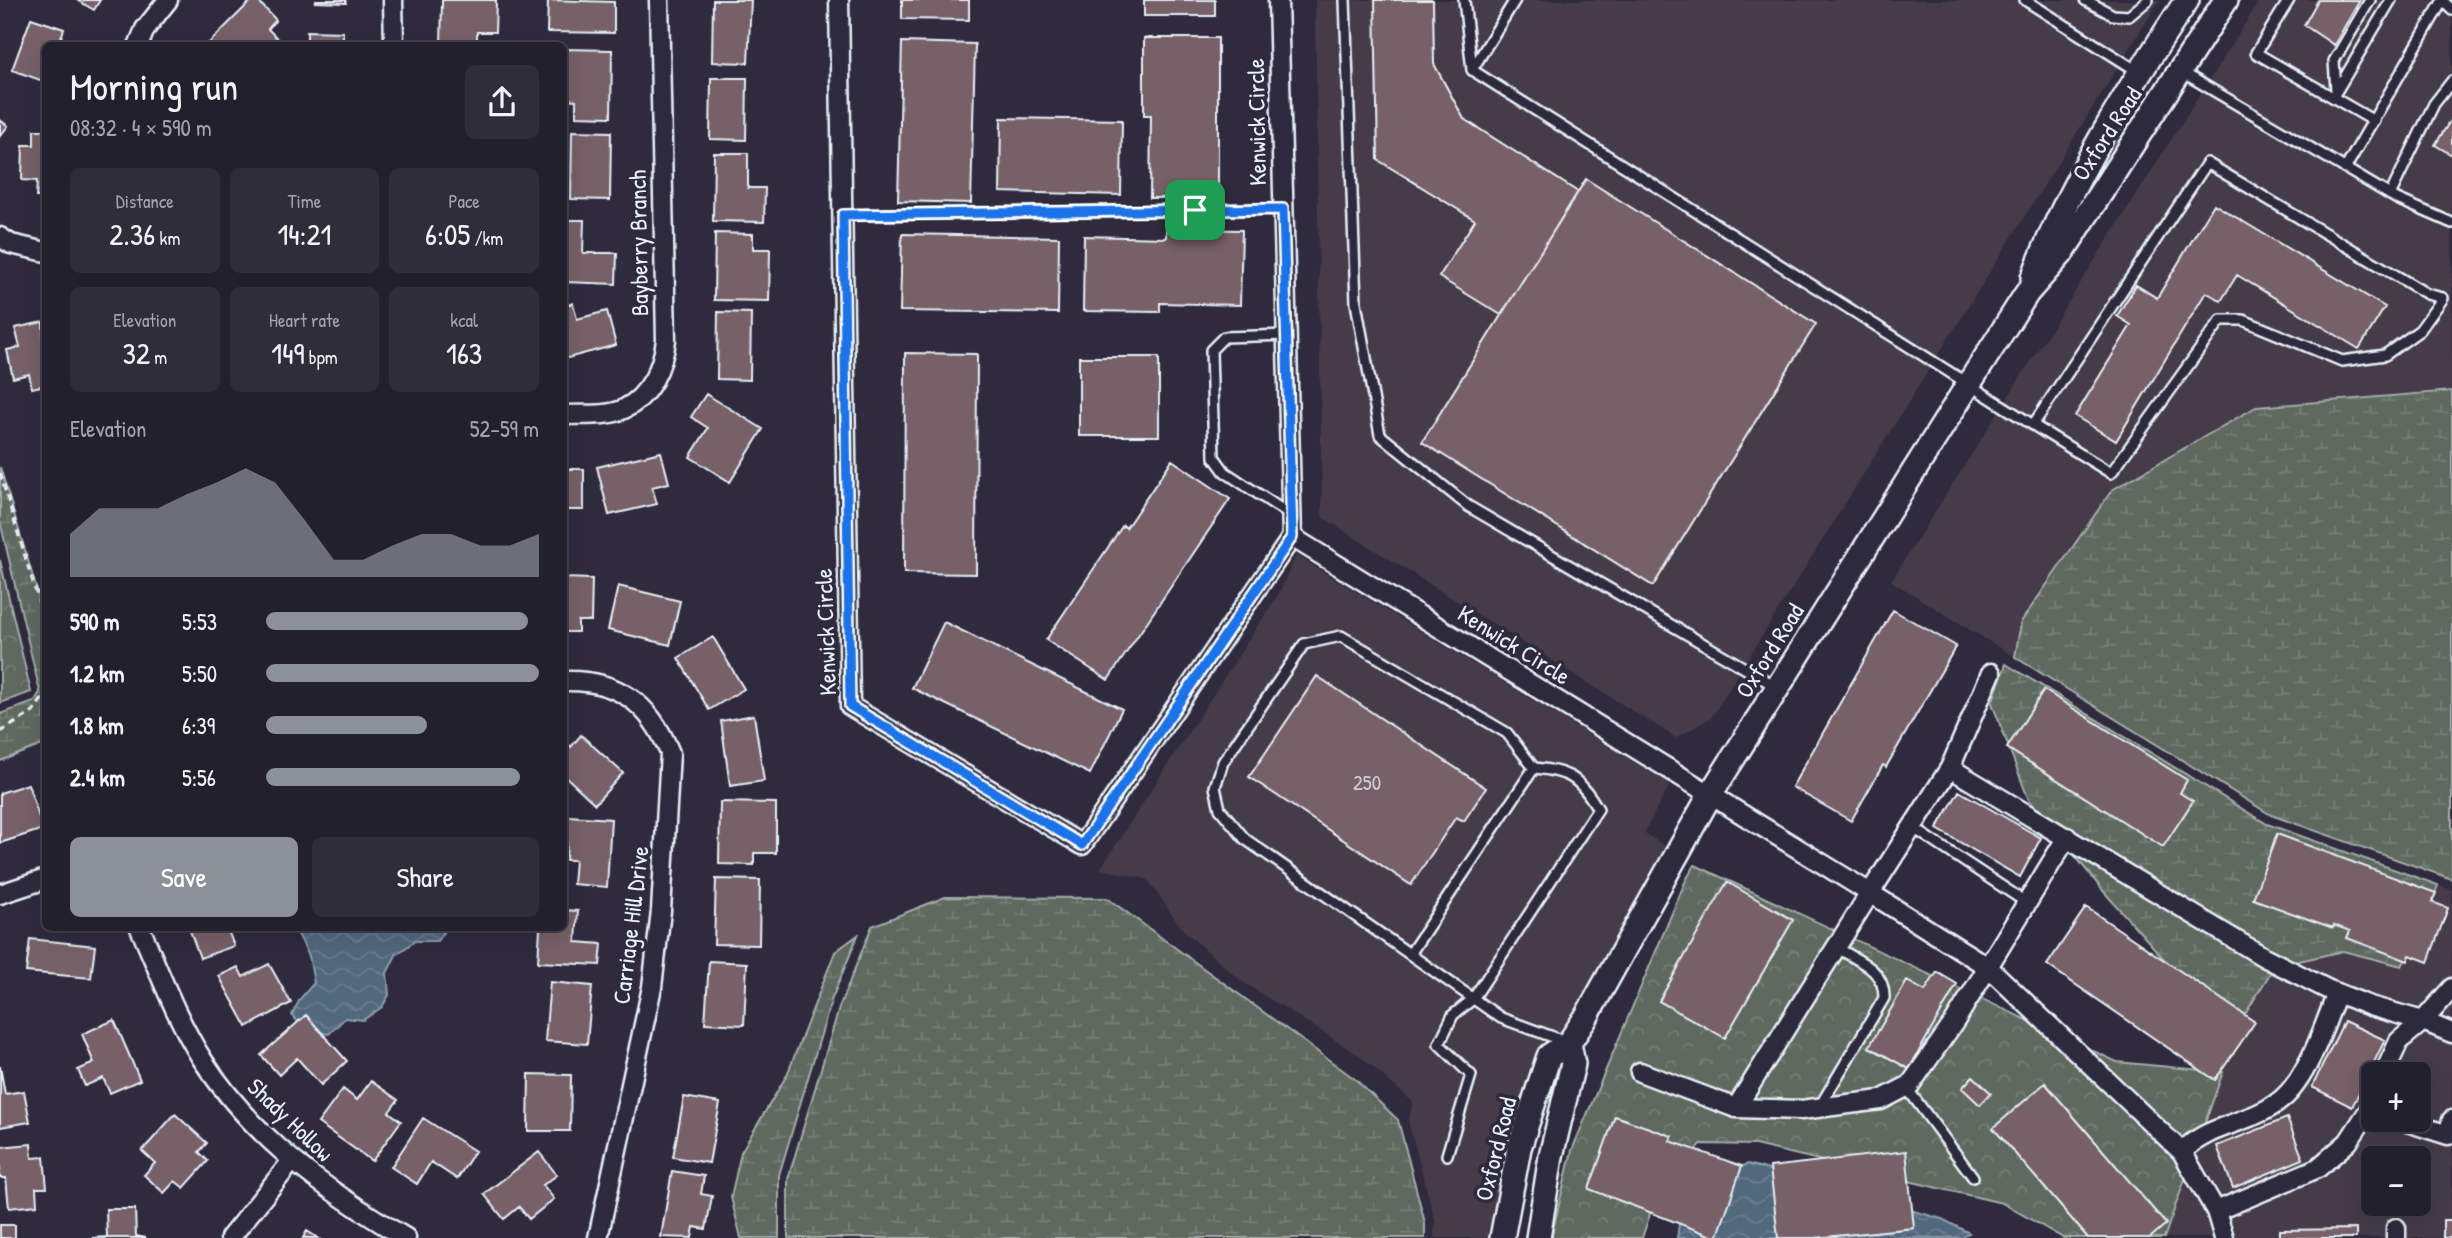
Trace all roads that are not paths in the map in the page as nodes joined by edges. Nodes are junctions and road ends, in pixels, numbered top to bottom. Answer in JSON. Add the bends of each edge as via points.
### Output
{"nodes":[{"id":1,"x":168,"y":0,"type":"edge"},
{"id":2,"x":393,"y":0,"type":"edge"},
{"id":3,"x":659,"y":0,"type":"edge"},
{"id":4,"x":839,"y":0,"type":"edge"},
{"id":5,"x":1278,"y":0,"type":"edge"},
{"id":6,"x":1345,"y":0,"type":"edge"},
{"id":7,"x":1464,"y":0,"type":"edge"},
{"id":8,"x":1515,"y":0,"type":"edge"},
{"id":9,"x":2025,"y":0,"type":"edge"},
{"id":10,"x":2085,"y":0,"type":"edge"},
{"id":11,"x":2148,"y":0,"type":"edge"},
{"id":12,"x":2187,"y":0,"type":"edge"},
{"id":13,"x":2226,"y":0,"type":"edge"},
{"id":14,"x":2289,"y":0,"type":"edge"},
{"id":15,"x":2370,"y":0,"type":"edge"},
{"id":16,"x":2391,"y":0,"type":"edge"},
{"id":17,"x":2443,"y":0,"type":"edge"},
{"id":18,"x":2452,"y":10,"type":"edge"},
{"id":19,"x":140,"y":42,"type":"edge"},
{"id":20,"x":394,"y":42,"type":"edge"},
{"id":21,"x":1472,"y":70,"type":"junction"},
{"id":22,"x":2180,"y":71,"type":"junction"},
{"id":23,"x":2139,"y":72,"type":"junction"},
{"id":24,"x":2452,"y":81,"type":"edge"},
{"id":25,"x":2334,"y":94,"type":"junction"},
{"id":26,"x":2374,"y":121,"type":"junction"},
{"id":27,"x":2345,"y":169,"type":"junction"},
{"id":28,"x":2390,"y":195,"type":"junction"},
{"id":29,"x":1283,"y":209,"type":"junction"},
{"id":30,"x":843,"y":215,"type":"junction"},
{"id":31,"x":2452,"y":223,"type":"edge"},
{"id":32,"x":0,"y":237,"type":"edge"},
{"id":33,"x":42,"y":251,"type":"edge"},
{"id":34,"x":2027,"y":293,"type":"junction"},
{"id":35,"x":1287,"y":335,"type":"junction"},
{"id":36,"x":1970,"y":382,"type":"junction"},
{"id":37,"x":567,"y":415,"type":"edge"},
{"id":38,"x":2034,"y":425,"type":"junction"},
{"id":39,"x":1291,"y":516,"type":"junction"},
{"id":40,"x":1292,"y":537,"type":"junction"},
{"id":41,"x":1991,"y":673,"type":"dead end"},
{"id":42,"x":567,"y":681,"type":"edge"},
{"id":43,"x":1778,"y":688,"type":"junction"},
{"id":44,"x":1534,"y":768,"type":"junction"},
{"id":45,"x":1950,"y":768,"type":"junction"},
{"id":46,"x":1710,"y":795,"type":"junction"},
{"id":47,"x":1912,"y":827,"type":"junction"},
{"id":48,"x":2067,"y":837,"type":"junction"},
{"id":49,"x":42,"y":880,"type":"edge"},
{"id":50,"x":1870,"y":893,"type":"junction"},
{"id":51,"x":0,"y":894,"type":"edge"},
{"id":52,"x":2027,"y":903,"type":"junction"},
{"id":53,"x":141,"y":931,"type":"edge"},
{"id":54,"x":1836,"y":947,"type":"junction"},
{"id":55,"x":1410,"y":954,"type":"junction"},
{"id":56,"x":1988,"y":967,"type":"junction"},
{"id":57,"x":2448,"y":992,"type":"edge"},
{"id":58,"x":2337,"y":993,"type":"junction"},
{"id":59,"x":1473,"y":999,"type":"junction"},
{"id":60,"x":2423,"y":1021,"type":"junction"},
{"id":61,"x":2452,"y":1033,"type":"edge"},
{"id":62,"x":1569,"y":1043,"type":"junction"},
{"id":63,"x":2389,"y":1062,"type":"edge"},
{"id":64,"x":1640,"y":1072,"type":"dead end"},
{"id":65,"x":1906,"y":1087,"type":"junction"},
{"id":66,"x":1736,"y":1108,"type":"junction"},
{"id":67,"x":1819,"y":1108,"type":"junction"},
{"id":68,"x":2452,"y":1120,"type":"edge"},
{"id":69,"x":2361,"y":1122,"type":"edge"},
{"id":70,"x":2431,"y":1130,"type":"edge"},
{"id":71,"x":2182,"y":1152,"type":"junction"},
{"id":72,"x":1447,"y":1155,"type":"dead end"},
{"id":73,"x":292,"y":1161,"type":"junction"},
{"id":74,"x":1973,"y":1177,"type":"dead end"},
{"id":75,"x":2216,"y":1211,"type":"junction"},
{"id":76,"x":230,"y":1238,"type":"edge"},
{"id":77,"x":406,"y":1238,"type":"edge"},
{"id":78,"x":598,"y":1238,"type":"edge"},
{"id":79,"x":1502,"y":1238,"type":"edge"},
{"id":80,"x":1538,"y":1238,"type":"edge"},
{"id":81,"x":2224,"y":1238,"type":"edge"}],
"edges":[{"from":1,"to":19,"type":"street"},
{"from":2,"to":20,"type":"street"},
{"from":3,"to":37,"type":"street","name":"Bayberry Branch","via":[[663,365],[648,388],[624,409]]},
{"from":4,"to":30,"type":"street","name":"Kenwick Circle"},
{"from":5,"to":29,"type":"street","name":"Kenwick Circle"},
{"from":6,"to":43,"type":"lane","via":[[1356,303],[1380,435],[1468,506]]},
{"from":7,"to":21,"type":"lane"},
{"from":8,"to":21,"type":"lane"},
{"from":9,"to":23,"type":"lane"},
{"from":10,"to":11,"type":"lane","via":[[2113,15],[2129,16]]},
{"from":12,"to":23,"type":"street","name":"Oxford Road"},
{"from":13,"to":22,"type":"street","name":"Oxford Road"},
{"from":14,"to":25,"type":"lane","via":[[2256,53]]},
{"from":15,"to":25,"type":"lane","via":[[2334,61]]},
{"from":16,"to":25,"type":"lane"},
{"from":17,"to":18,"type":"lane"},
{"from":17,"to":26,"type":"lane"},
{"from":21,"to":36,"type":"lane"},
{"from":22,"to":27,"type":"lane"},
{"from":22,"to":34,"type":"street","name":"Oxford Road","via":[[2061,254]]},
{"from":23,"to":34,"type":"street","name":"Oxford Road","via":[[2046,245]]},
{"from":24,"to":28,"type":"lane","via":[[2434,104]]},
{"from":25,"to":26,"type":"lane"},
{"from":26,"to":27,"type":"lane"},
{"from":27,"to":28,"type":"lane"},
{"from":28,"to":31,"type":"lane"},
{"from":29,"to":30,"type":"lane"},
{"from":29,"to":35,"type":"street","name":"Kenwick Circle"},
{"from":30,"to":40,"type":"street","name":"Kenwick Circle","via":[[850,706],[1082,845]]},
{"from":32,"to":33,"type":"street"},
{"from":34,"to":36,"type":"street","name":"Oxford Road"},
{"from":35,"to":39,"type":"street","name":"Kenwick Circle"},
{"from":35,"to":39,"type":"lane","via":[[1224,337],[1211,350],[1214,457],[1225,472]]},
{"from":36,"to":38,"type":"lane"},
{"from":36,"to":43,"type":"street","name":"Oxford Road"},
{"from":38,"to":38,"type":"lane","via":[[2112,473],[2221,320],[2243,320],[2342,361],[2385,355],[2420,330],[2444,298],[2427,295],[2207,163]]},
{"from":39,"to":40,"type":"street","name":"Kenwick Circle"},
{"from":40,"to":46,"type":"street","name":"Kenwick Circle"},
{"from":41,"to":45,"type":"street"},
{"from":42,"to":78,"type":"street","name":"Carriage Hill Drive","via":[[614,688],[642,705],[662,732],[670,753],[652,987]]},
{"from":43,"to":46,"type":"street","name":"Oxford Road"},
{"from":44,"to":55,"type":"lane"},
{"from":44,"to":55,"type":"lane","via":[[1507,733],[1341,636],[1304,644],[1223,762],[1215,787],[1220,809],[1245,839]]},
{"from":44,"to":59,"type":"lane","via":[[1565,772],[1586,787],[1598,809]]},
{"from":45,"to":47,"type":"street"},
{"from":45,"to":48,"type":"street"},
{"from":46,"to":50,"type":"street","name":"Kenwick Circle"},
{"from":46,"to":62,"type":"street","name":"Oxford Road"},
{"from":47,"to":50,"type":"street"},
{"from":47,"to":52,"type":"lane"},
{"from":48,"to":52,"type":"street"},
{"from":48,"to":58,"type":"street","via":[[2264,957]]},
{"from":49,"to":51,"type":"street"},
{"from":50,"to":54,"type":"street"},
{"from":50,"to":56,"type":"street","name":"Kenwick Circle"},
{"from":52,"to":56,"type":"street"},
{"from":53,"to":73,"type":"street","name":"Shady Hollow","via":[[201,1058],[240,1110]]},
{"from":54,"to":66,"type":"street"},
{"from":54,"to":67,"type":"lane","via":[[1880,974],[1884,998]]},
{"from":55,"to":59,"type":"lane"},
{"from":56,"to":65,"type":"street"},
{"from":56,"to":71,"type":"street","name":"Kenwick Circle"},
{"from":57,"to":60,"type":"street"},
{"from":58,"to":60,"type":"street"},
{"from":58,"to":71,"type":"street","via":[[2319,1038],[2283,1099],[2212,1130]]},
{"from":59,"to":62,"type":"lane","via":[[1501,1018]]},
{"from":59,"to":72,"type":"lane","via":[[1453,1015],[1439,1044],[1471,1075]]},
{"from":60,"to":61,"type":"street"},
{"from":60,"to":63,"type":"street","via":[[2399,1041]]},
{"from":62,"to":79,"type":"street","name":"Oxford Road","via":[[1549,1056],[1519,1148]]},
{"from":62,"to":80,"type":"street","via":[[1573,1064]]},
{"from":64,"to":66,"type":"street"},
{"from":65,"to":67,"type":"street","via":[[1881,1100]]},
{"from":65,"to":74,"type":"lane"},
{"from":66,"to":67,"type":"street"},
{"from":68,"to":70,"type":"street","via":[[2448,1135]]},
{"from":69,"to":75,"type":"street","via":[[2348,1142],[2318,1168]]},
{"from":71,"to":75,"type":"street","name":"Kenwick Circle"},
{"from":73,"to":76,"type":"street"},
{"from":73,"to":77,"type":"street","name":"Shady Hollow","via":[[347,1203]]},
{"from":75,"to":81,"type":"street","name":"Kenwick Circle"}]}
